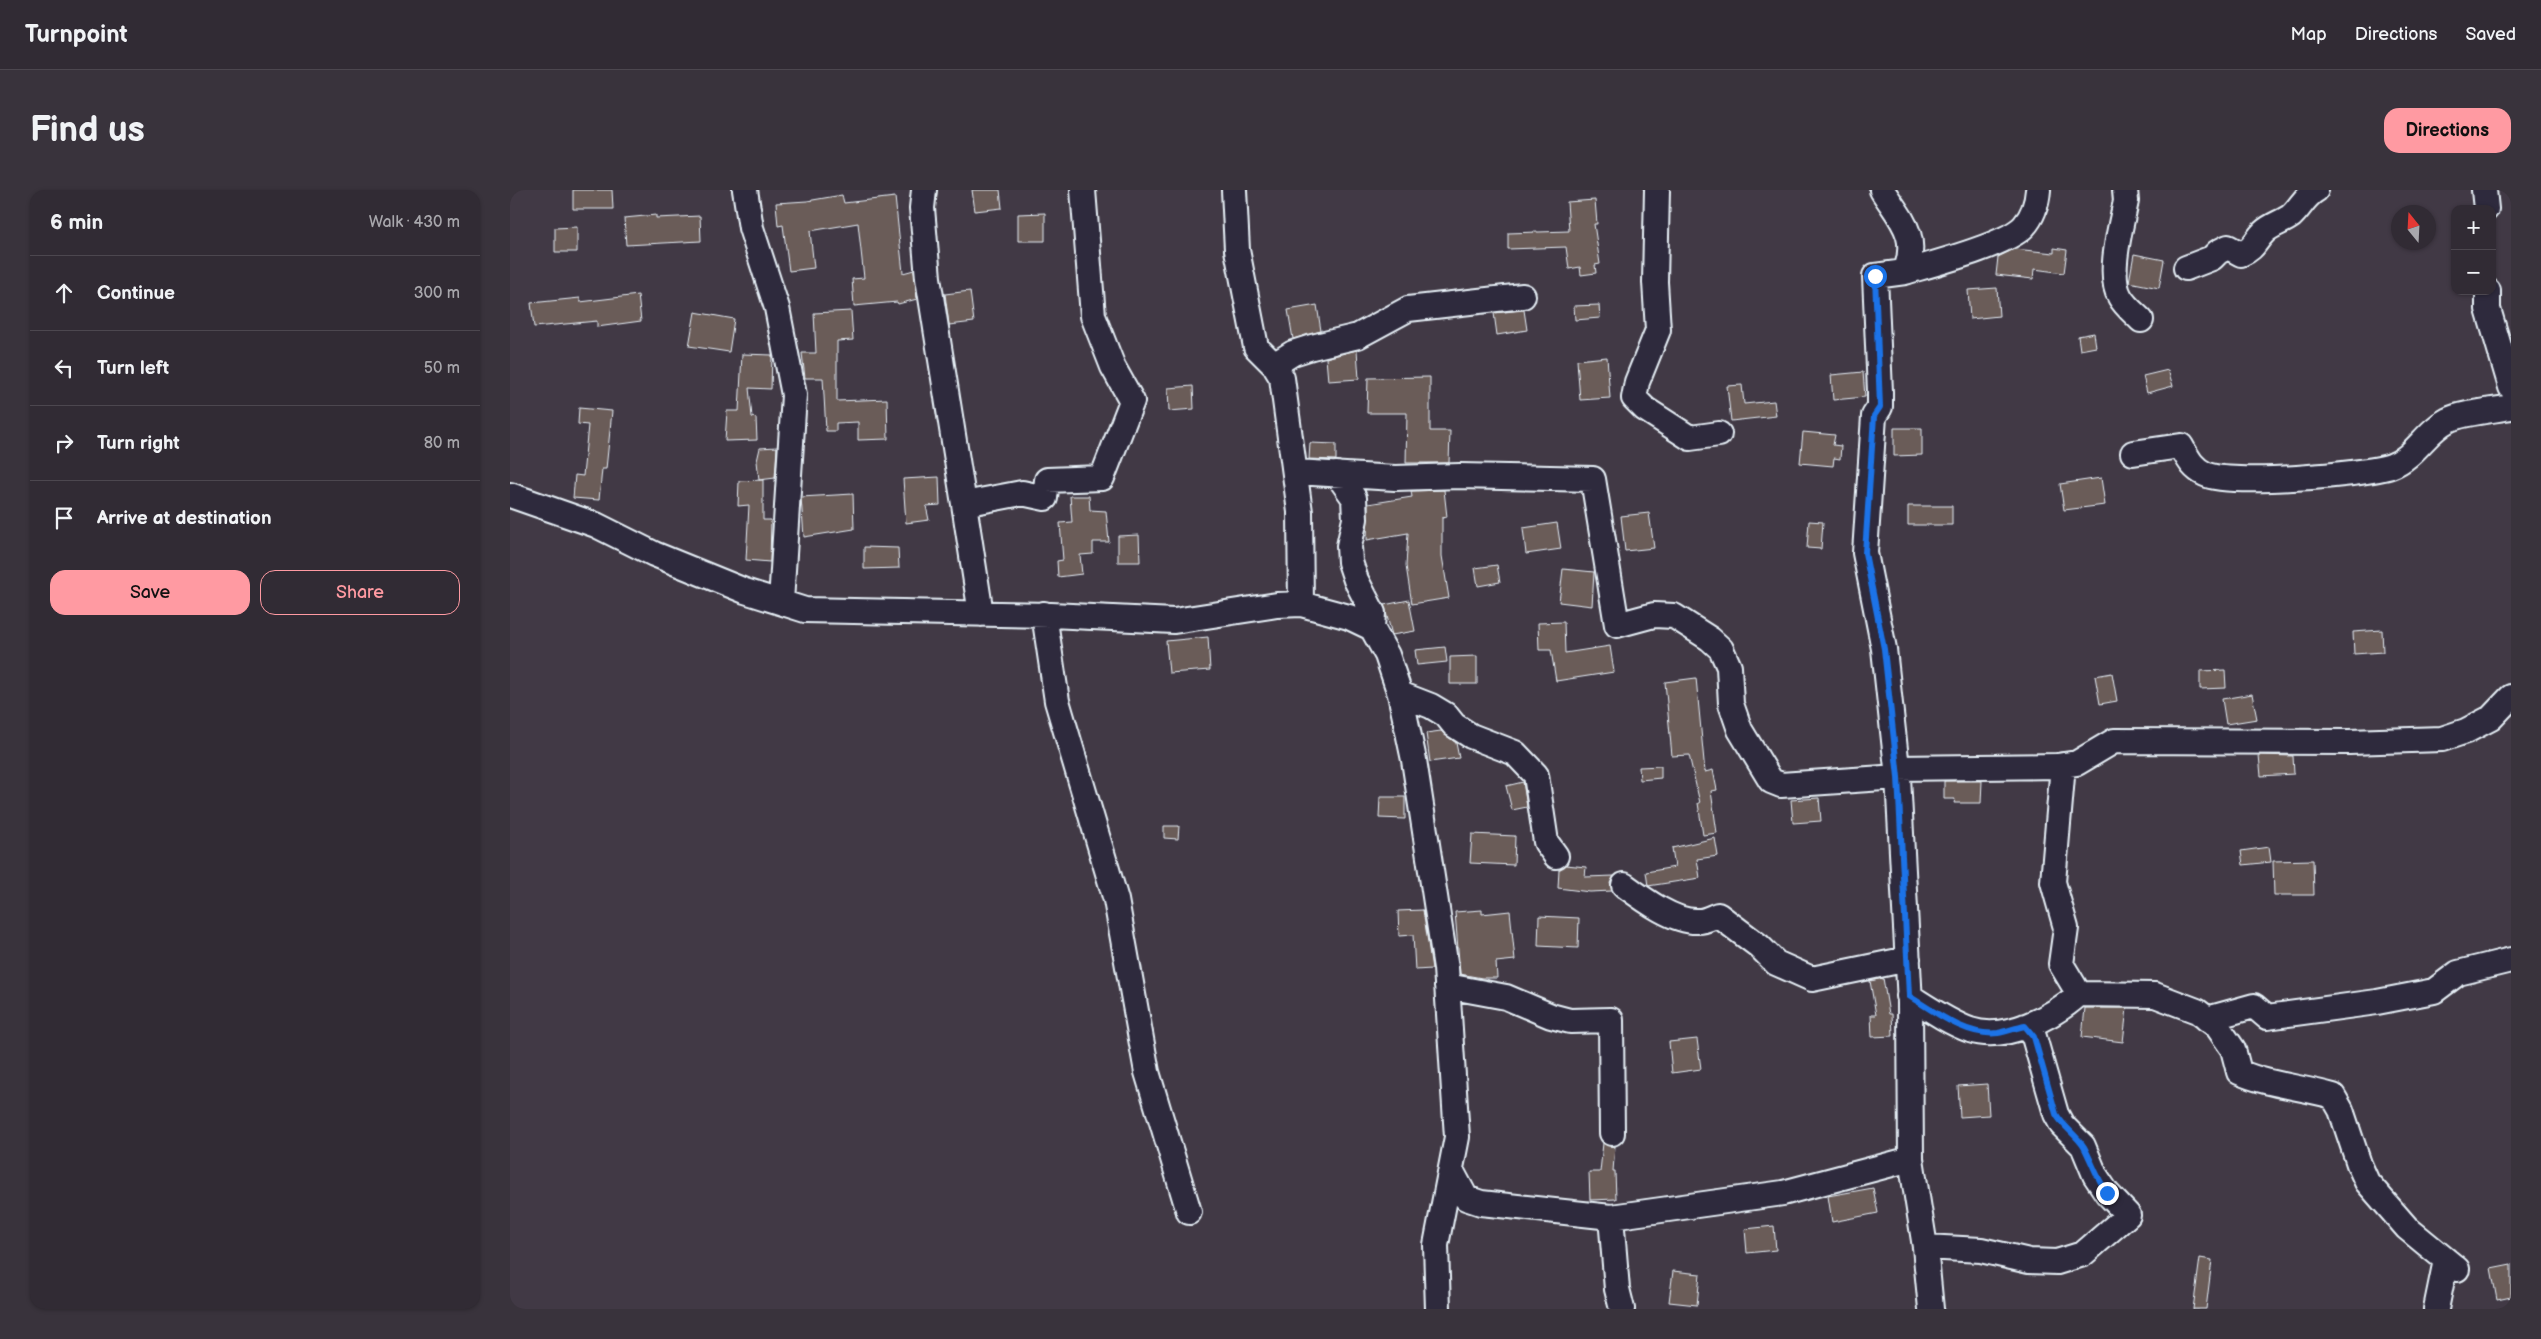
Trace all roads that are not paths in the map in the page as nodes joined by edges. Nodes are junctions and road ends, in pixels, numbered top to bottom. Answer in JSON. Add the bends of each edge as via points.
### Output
{"nodes":[{"id":1,"x":744,"y":190,"type":"edge"},
{"id":2,"x":924,"y":190,"type":"edge"},
{"id":3,"x":1083,"y":190,"type":"edge"},
{"id":4,"x":1234,"y":190,"type":"edge"},
{"id":5,"x":1657,"y":190,"type":"edge"},
{"id":6,"x":1882,"y":190,"type":"edge"},
{"id":7,"x":2038,"y":190,"type":"edge"},
{"id":8,"x":2125,"y":190,"type":"edge"},
{"id":9,"x":2316,"y":190,"type":"edge"},
{"id":10,"x":2484,"y":190,"type":"edge"},
{"id":11,"x":2486,"y":205,"type":"edge"},
{"id":12,"x":2186,"y":268,"type":"dead end"},
{"id":13,"x":1905,"y":272,"type":"junction"},
{"id":14,"x":2488,"y":295,"type":"edge"},
{"id":15,"x":1523,"y":296,"type":"dead end"},
{"id":16,"x":2141,"y":320,"type":"dead end"},
{"id":17,"x":1274,"y":365,"type":"junction"},
{"id":18,"x":2511,"y":387,"type":"edge"},
{"id":19,"x":2511,"y":407,"type":"edge"},
{"id":20,"x":1719,"y":434,"type":"dead end"},
{"id":21,"x":2133,"y":453,"type":"dead end"},
{"id":22,"x":1296,"y":472,"type":"junction"},
{"id":23,"x":1337,"y":474,"type":"junction"},
{"id":24,"x":510,"y":495,"type":"edge"},
{"id":25,"x":964,"y":504,"type":"junction"},
{"id":26,"x":781,"y":602,"type":"junction"},
{"id":27,"x":1301,"y":604,"type":"junction"},
{"id":28,"x":981,"y":614,"type":"junction"},
{"id":29,"x":1044,"y":614,"type":"junction"},
{"id":30,"x":1372,"y":628,"type":"junction"},
{"id":31,"x":1400,"y":694,"type":"junction"},
{"id":32,"x":2511,"y":697,"type":"edge"},
{"id":33,"x":2063,"y":765,"type":"junction"},
{"id":34,"x":1897,"y":772,"type":"junction"},
{"id":35,"x":1556,"y":856,"type":"dead end"},
{"id":36,"x":1624,"y":885,"type":"dead end"},
{"id":37,"x":1908,"y":959,"type":"junction"},
{"id":38,"x":2511,"y":960,"type":"edge"},
{"id":39,"x":1447,"y":986,"type":"junction"},
{"id":40,"x":2079,"y":994,"type":"junction"},
{"id":41,"x":1909,"y":996,"type":"junction"},
{"id":42,"x":2207,"y":1019,"type":"junction"},
{"id":43,"x":2025,"y":1026,"type":"junction"},
{"id":44,"x":1612,"y":1133,"type":"dead end"},
{"id":45,"x":1911,"y":1159,"type":"junction"},
{"id":46,"x":1451,"y":1170,"type":"junction"},
{"id":47,"x":1189,"y":1212,"type":"dead end"},
{"id":48,"x":1611,"y":1217,"type":"junction"},
{"id":49,"x":1925,"y":1247,"type":"junction"},
{"id":50,"x":1438,"y":1309,"type":"edge"},
{"id":51,"x":1622,"y":1309,"type":"edge"},
{"id":52,"x":1931,"y":1309,"type":"edge"},
{"id":53,"x":2436,"y":1309,"type":"edge"}],
"edges":[{"from":1,"to":26,"type":"street","via":[[751,228],[777,308],[794,395]]},
{"from":2,"to":25,"type":"street","via":[[922,208],[928,278]]},
{"from":3,"to":25,"type":"street","via":[[1093,316],[1113,366],[1132,401],[1102,478],[1047,480],[1045,498],[1022,493]]},
{"from":4,"to":17,"type":"street","via":[[1237,250],[1252,331],[1256,347]]},
{"from":5,"to":20,"type":"street","via":[[1655,282],[1658,330],[1636,382],[1634,398],[1645,409],[1690,438]]},
{"from":6,"to":13,"type":"street","via":[[1912,246]]},
{"from":7,"to":13,"type":"street","via":[[2033,213],[2013,235],[1963,255]]},
{"from":8,"to":16,"type":"street","via":[[2115,284],[2120,297]]},
{"from":9,"to":12,"type":"street","via":[[2304,198],[2290,217],[2264,232],[2252,249],[2241,254],[2228,247],[2212,258]]},
{"from":10,"to":11,"type":"street"},
{"from":13,"to":34,"type":"street","via":[[1875,276],[1880,407],[1874,416],[1865,553],[1884,649]]},
{"from":14,"to":18,"type":"street","via":[[2488,309]]},
{"from":15,"to":17,"type":"street","via":[[1408,309],[1358,336],[1294,353]]},
{"from":17,"to":22,"type":"street","via":[[1282,378]]},
{"from":19,"to":21,"type":"street","via":[[2449,420],[2405,457],[2392,465],[2375,469],[2295,478],[2229,479],[2206,475],[2191,465],[2181,446]]},
{"from":22,"to":23,"type":"street"},
{"from":22,"to":27,"type":"street","via":[[1302,539]]},
{"from":23,"to":30,"type":"street","via":[[1354,498],[1350,562],[1373,612]]},
{"from":23,"to":34,"type":"street","via":[[1395,478],[1592,478],[1617,625],[1654,615],[1674,616],[1721,649],[1729,667],[1731,704],[1740,730],[1772,781],[1781,786]]},
{"from":24,"to":26,"type":"street","via":[[596,525],[654,554]]},
{"from":25,"to":28,"type":"street"},
{"from":26,"to":28,"type":"street","via":[[805,610]]},
{"from":27,"to":29,"type":"street","via":[[1174,621]]},
{"from":27,"to":30,"type":"street","via":[[1349,617]]},
{"from":28,"to":29,"type":"street"},
{"from":29,"to":47,"type":"street","via":[[1057,701],[1116,900],[1148,1072]]},
{"from":30,"to":31,"type":"street","via":[[1388,655]]},
{"from":31,"to":35,"type":"street","via":[[1431,706],[1471,736],[1515,753],[1536,775],[1546,842]]},
{"from":31,"to":39,"type":"street","via":[[1429,848]]},
{"from":32,"to":33,"type":"street","via":[[2491,718],[2442,739],[2114,741],[2077,763]]},
{"from":33,"to":34,"type":"street"},
{"from":33,"to":40,"type":"street","via":[[2053,882],[2066,928],[2061,964]]},
{"from":34,"to":37,"type":"street"},
{"from":36,"to":37,"type":"street","via":[[1652,906],[1682,918],[1699,921],[1718,915],[1776,963],[1812,979]]},
{"from":37,"to":41,"type":"street"},
{"from":38,"to":42,"type":"street","via":[[2458,973],[2434,991],[2267,1017],[2254,1006]]},
{"from":39,"to":44,"type":"street","via":[[1506,997],[1570,1021],[1611,1020]]},
{"from":39,"to":46,"type":"street","via":[[1457,1137]]},
{"from":40,"to":42,"type":"street","via":[[2155,995],[2197,1011]]},
{"from":40,"to":43,"type":"street","via":[[2063,1009]]},
{"from":41,"to":43,"type":"street","via":[[1971,1030],[1997,1033]]},
{"from":41,"to":45,"type":"street"},
{"from":42,"to":53,"type":"street","via":[[2217,1026],[2233,1049],[2239,1072],[2255,1079],[2333,1096],[2367,1182],[2407,1228],[2451,1264]]},
{"from":43,"to":49,"type":"street","via":[[2034,1037],[2056,1114],[2062,1125],[2083,1146],[2095,1175],[2107,1193],[2128,1215],[2083,1254],[2058,1262],[2028,1261],[1982,1250]]},
{"from":45,"to":48,"type":"street","via":[[1783,1193]]},
{"from":45,"to":49,"type":"street"},
{"from":46,"to":48,"type":"street","via":[[1466,1198],[1481,1203]]},
{"from":46,"to":50,"type":"street","via":[[1436,1245]]},
{"from":48,"to":51,"type":"street","via":[[1617,1289]]},
{"from":49,"to":52,"type":"street"}]}
